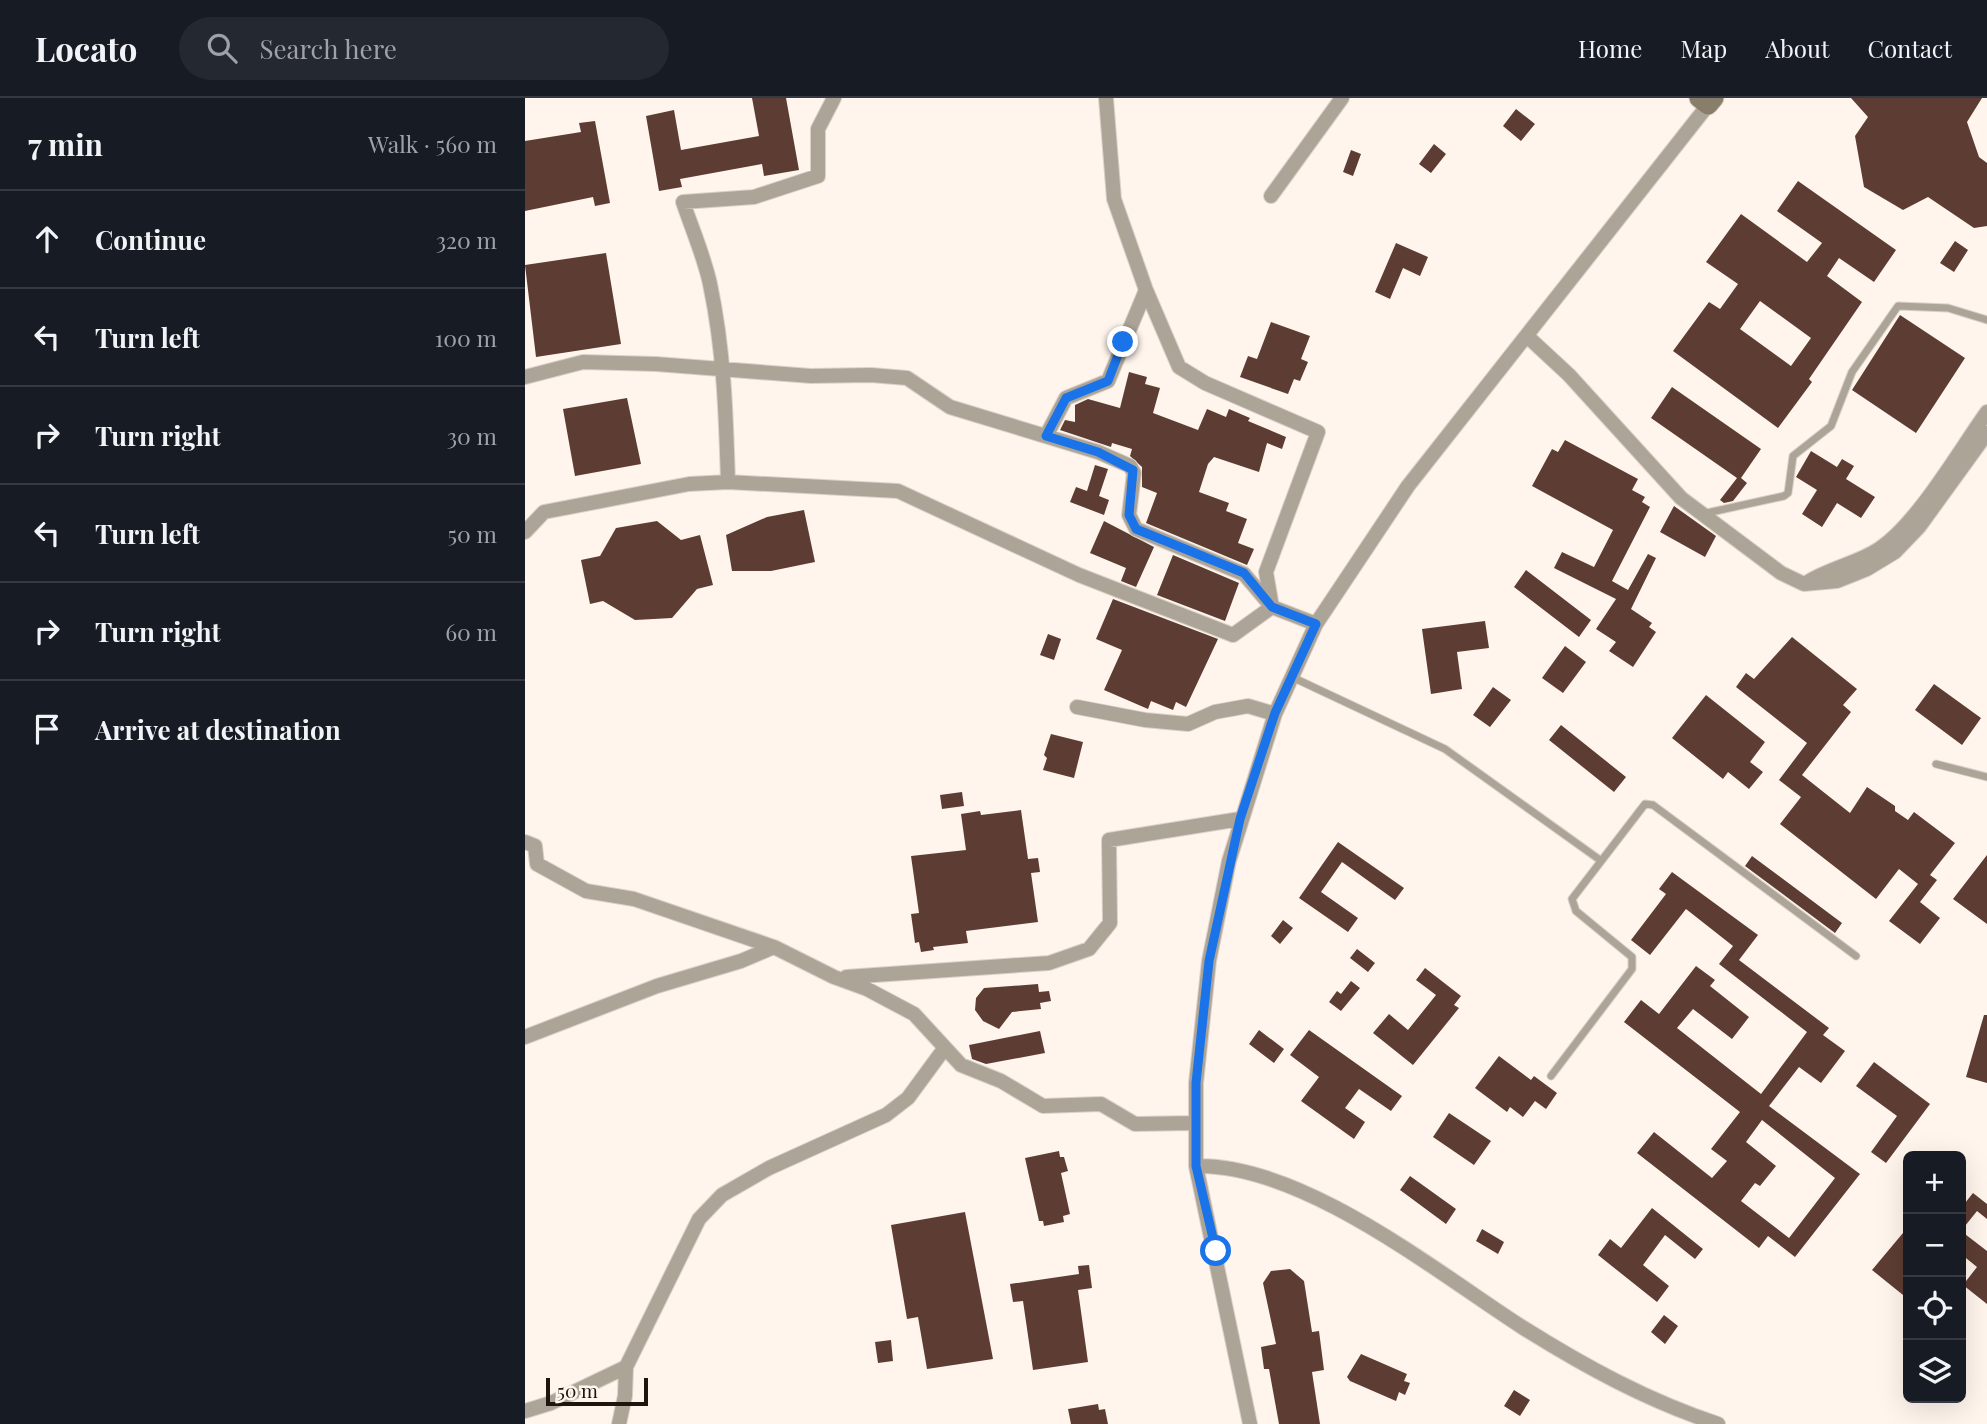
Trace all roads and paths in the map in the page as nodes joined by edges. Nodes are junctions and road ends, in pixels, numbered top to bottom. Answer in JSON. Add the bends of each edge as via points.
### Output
{"nodes":[{"id":1,"x":834,"y":98,"type":"edge"},
{"id":2,"x":1106,"y":98,"type":"edge"},
{"id":3,"x":1342,"y":98,"type":"edge"},
{"id":4,"x":1707,"y":100,"type":"edge"},
{"id":5,"x":1271,"y":196,"type":"dead end"},
{"id":6,"x":1146,"y":290,"type":"junction"},
{"id":7,"x":1987,"y":320,"type":"edge"},
{"id":8,"x":1528,"y":337,"type":"junction"},
{"id":9,"x":724,"y":369,"type":"junction"},
{"id":10,"x":525,"y":377,"type":"edge"},
{"id":11,"x":1987,"y":412,"type":"edge"},
{"id":12,"x":1987,"y":433,"type":"edge"},
{"id":13,"x":1046,"y":436,"type":"junction"},
{"id":14,"x":728,"y":482,"type":"junction"},
{"id":15,"x":1701,"y":514,"type":"junction"},
{"id":16,"x":525,"y":532,"type":"edge"},
{"id":17,"x":1804,"y":584,"type":"junction"},
{"id":18,"x":1272,"y":607,"type":"junction"},
{"id":19,"x":1316,"y":624,"type":"junction"},
{"id":20,"x":1294,"y":678,"type":"junction"},
{"id":21,"x":1077,"y":707,"type":"dead end"},
{"id":22,"x":1275,"y":713,"type":"junction"},
{"id":23,"x":1936,"y":764,"type":"dead end"},
{"id":24,"x":1987,"y":777,"type":"edge"},
{"id":25,"x":1240,"y":819,"type":"junction"},
{"id":26,"x":525,"y":842,"type":"edge"},
{"id":27,"x":1600,"y":860,"type":"junction"},
{"id":28,"x":775,"y":947,"type":"junction"},
{"id":29,"x":1856,"y":956,"type":"dead end"},
{"id":30,"x":834,"y":977,"type":"junction"},
{"id":31,"x":525,"y":1037,"type":"edge"},
{"id":32,"x":944,"y":1049,"type":"junction"},
{"id":33,"x":1551,"y":1076,"type":"dead end"},
{"id":34,"x":1195,"y":1123,"type":"junction"},
{"id":35,"x":1196,"y":1166,"type":"junction"},
{"id":36,"x":626,"y":1367,"type":"junction"},
{"id":37,"x":525,"y":1411,"type":"edge"},
{"id":38,"x":619,"y":1424,"type":"edge"},
{"id":39,"x":1250,"y":1424,"type":"edge"},
{"id":40,"x":1718,"y":1424,"type":"edge"}],
"edges":[{"from":1,"to":9,"type":"street","via":[[818,129],[818,176],[754,197],[683,202],[709,281]]},
{"from":2,"to":6,"type":"street","via":[[1114,199]]},
{"from":3,"to":5,"type":"street"},
{"from":4,"to":8,"type":"street"},
{"from":6,"to":13,"type":"street","via":[[1108,381],[1066,398]]},
{"from":6,"to":18,"type":"street","via":[[1179,368],[1318,432],[1266,572]]},
{"from":7,"to":15,"type":"lane","via":[[1948,307],[1898,306],[1852,372],[1831,426],[1793,456],[1788,493]]},
{"from":8,"to":15,"type":"street"},
{"from":8,"to":19,"type":"street","via":[[1408,486]]},
{"from":9,"to":10,"type":"street","via":[[583,362]]},
{"from":9,"to":13,"type":"street","via":[[896,376],[916,382],[950,407]]},
{"from":9,"to":14,"type":"street"},
{"from":11,"to":17,"type":"street","via":[[1891,540],[1862,559]]},
{"from":12,"to":17,"type":"street","via":[[1919,527],[1895,552],[1837,581]]},
{"from":13,"to":18,"type":"street","via":[[1130,466],[1134,474],[1129,515],[1136,529],[1244,573]]},
{"from":14,"to":16,"type":"street","via":[[689,484],[544,512]]},
{"from":14,"to":18,"type":"street","via":[[898,491],[1079,575],[1233,635]]},
{"from":15,"to":17,"type":"street","via":[[1781,573]]},
{"from":18,"to":19,"type":"street"},
{"from":19,"to":20,"type":"street"},
{"from":20,"to":22,"type":"street"},
{"from":20,"to":27,"type":"lane","via":[[1445,749]]},
{"from":21,"to":22,"type":"street","via":[[1188,724],[1215,712],[1248,706]]},
{"from":22,"to":25,"type":"street"},
{"from":23,"to":24,"type":"lane"},
{"from":25,"to":30,"type":"street","via":[[1109,840],[1110,923],[1089,949],[1061,960]]},
{"from":25,"to":34,"type":"street","via":[[1209,961]]},
{"from":26,"to":28,"type":"street","via":[[535,846],[537,864],[586,891],[634,899]]},
{"from":27,"to":29,"type":"lane","via":[[1641,807],[1649,804]]},
{"from":27,"to":33,"type":"lane","via":[[1571,899],[1572,905],[1634,963]]},
{"from":28,"to":30,"type":"street"},
{"from":28,"to":31,"type":"street"},
{"from":30,"to":32,"type":"street","via":[[914,1014]]},
{"from":32,"to":34,"type":"street","via":[[961,1065],[1001,1081],[1043,1106],[1101,1104],[1135,1124]]},
{"from":32,"to":36,"type":"street","via":[[908,1098],[886,1115],[748,1179],[710,1206],[699,1219]]},
{"from":34,"to":35,"type":"street"},
{"from":35,"to":39,"type":"street"},
{"from":35,"to":40,"type":"street","via":[[1221,1166],[1313,1198],[1418,1256],[1566,1354],[1640,1394]]},
{"from":36,"to":37,"type":"street"},
{"from":36,"to":38,"type":"street"}]}
